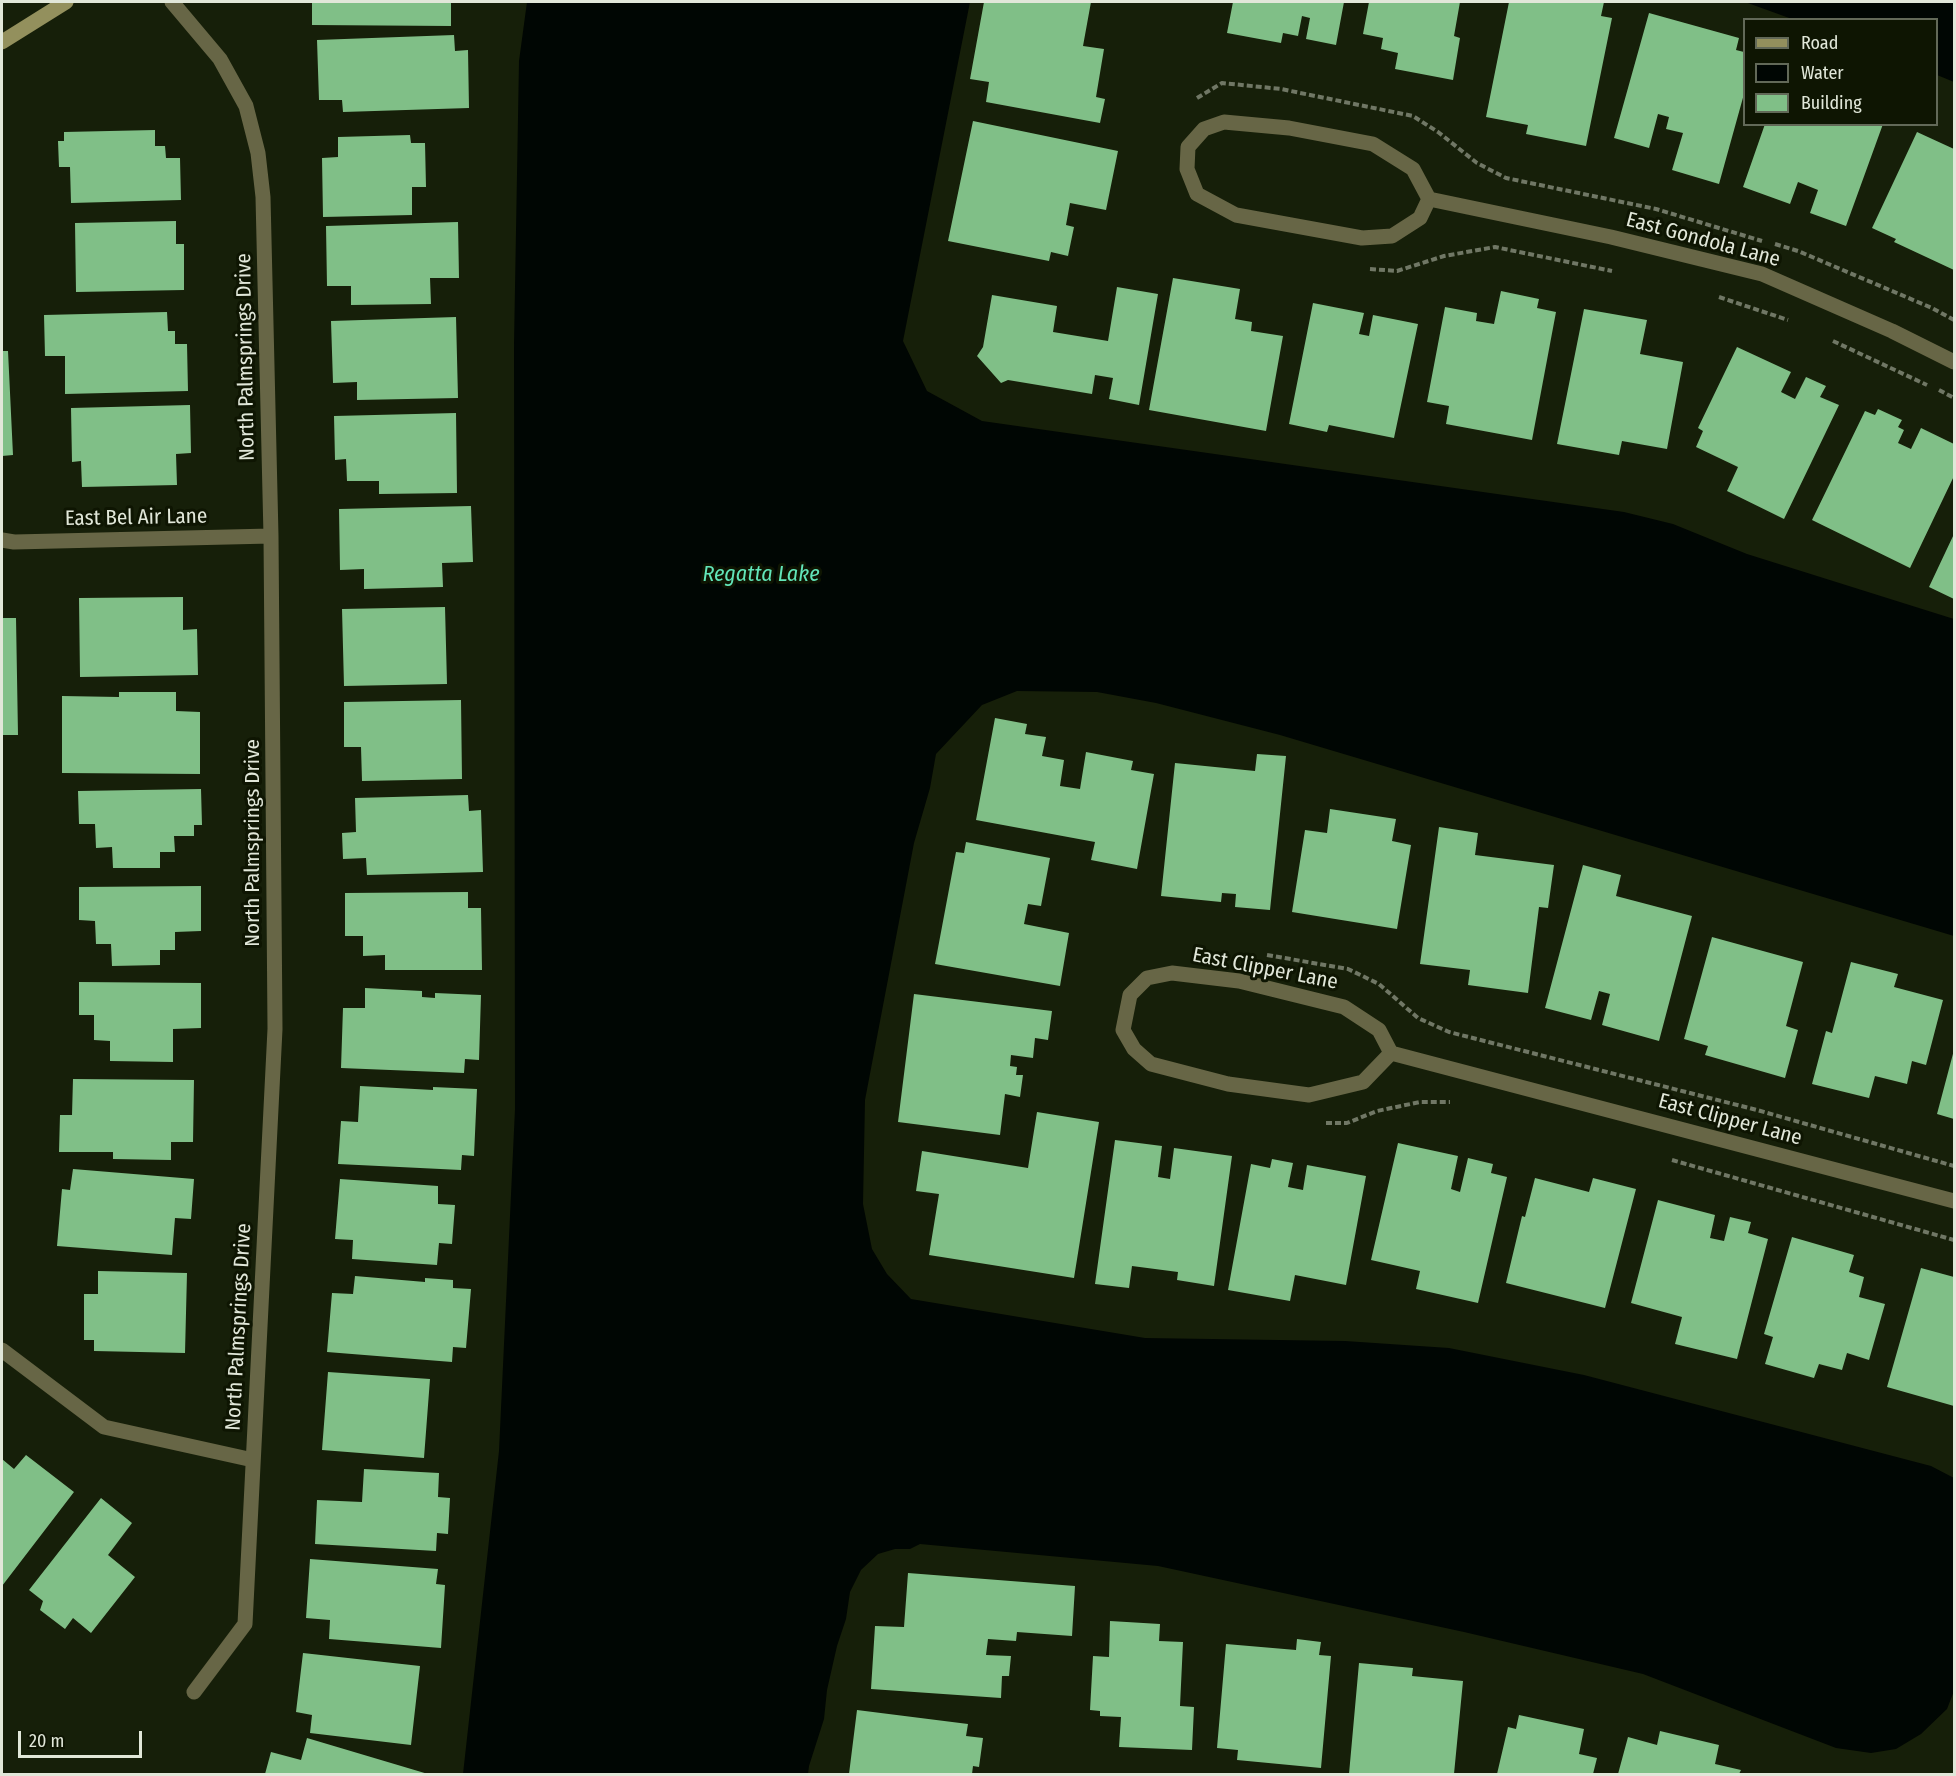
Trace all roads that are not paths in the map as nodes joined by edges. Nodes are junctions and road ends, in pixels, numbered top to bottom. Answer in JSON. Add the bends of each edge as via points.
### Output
{"nodes":[{"id":1,"x":66,"y":2,"type":"edge"},
{"id":2,"x":172,"y":2,"type":"edge"},
{"id":3,"x":2,"y":42,"type":"edge"},
{"id":4,"x":1429,"y":199,"type":"junction"},
{"id":5,"x":1954,"y":362,"type":"edge"},
{"id":6,"x":271,"y":536,"type":"junction"},
{"id":7,"x":2,"y":540,"type":"edge"},
{"id":8,"x":1391,"y":1053,"type":"junction"},
{"id":9,"x":1954,"y":1202,"type":"edge"},
{"id":10,"x":2,"y":1350,"type":"edge"},
{"id":11,"x":253,"y":1460,"type":"junction"},
{"id":12,"x":194,"y":1692,"type":"dead end"}],
"edges":[{"from":1,"to":3,"type":"street"},
{"from":2,"to":6,"type":"street","name":"North Palmsprings Drive","via":[[220,59],[246,106],[258,153],[263,197]]},
{"from":4,"to":4,"type":"street","via":[[1413,169],[1373,144],[1288,128],[1224,122],[1204,129],[1188,147],[1187,169],[1197,195],[1236,215],[1362,238],[1392,236],[1420,218]]},
{"from":4,"to":5,"type":"street","name":"East Gondola Lane","via":[[1762,274]]},
{"from":6,"to":7,"type":"street","name":"East Bel Air Lane"},
{"from":6,"to":11,"type":"street","name":"North Palmsprings Drive","via":[[275,1029]]},
{"from":8,"to":8,"type":"street","name":"East Clipper Lane","via":[[1379,1030],[1344,1007],[1239,981],[1172,973],[1147,978],[1130,995],[1124,1030],[1134,1049],[1151,1064],[1228,1084],[1309,1095],[1363,1082]]},
{"from":8,"to":9,"type":"street","name":"East Clipper Lane"},
{"from":10,"to":11,"type":"street","via":[[104,1427]]},
{"from":11,"to":12,"type":"street","name":"North Palmsprings Drive","via":[[245,1624]]}]}
